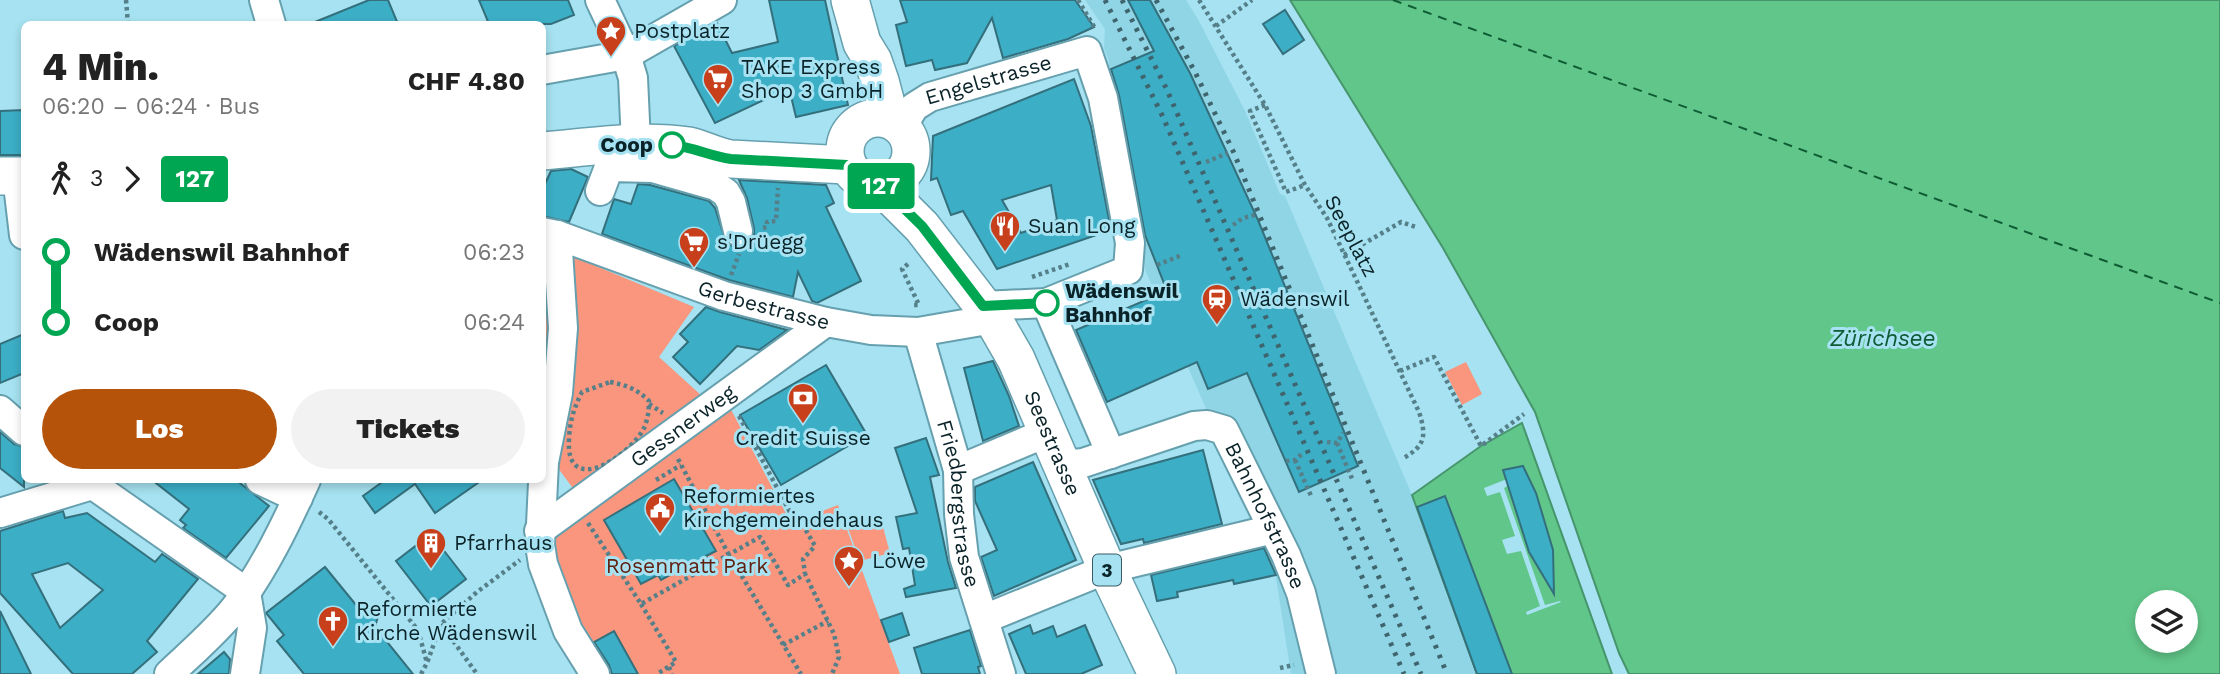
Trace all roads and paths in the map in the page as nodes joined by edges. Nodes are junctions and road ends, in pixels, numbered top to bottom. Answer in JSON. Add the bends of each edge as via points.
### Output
{"nodes":[{"id":1,"x":126,"y":0,"type":"edge"},
{"id":2,"x":264,"y":0,"type":"edge"},
{"id":3,"x":600,"y":0,"type":"edge"},
{"id":4,"x":722,"y":0,"type":"edge"},
{"id":5,"x":850,"y":0,"type":"edge"},
{"id":6,"x":1199,"y":0,"type":"edge"},
{"id":7,"x":1252,"y":0,"type":"edge"},
{"id":8,"x":128,"y":21,"type":"edge"},
{"id":9,"x":270,"y":21,"type":"edge"},
{"id":10,"x":1216,"y":26,"type":"junction"},
{"id":11,"x":626,"y":54,"type":"junction"},
{"id":12,"x":546,"y":69,"type":"edge"},
{"id":13,"x":1265,"y":105,"type":"junction"},
{"id":14,"x":870,"y":133,"type":"junction"},
{"id":15,"x":636,"y":143,"type":"junction"},
{"id":16,"x":546,"y":151,"type":"edge"},
{"id":17,"x":1227,"y":153,"type":"dead end"},
{"id":18,"x":1206,"y":162,"type":"dead end"},
{"id":19,"x":708,"y":163,"type":"junction"},
{"id":20,"x":14,"y":176,"type":"edge"},
{"id":21,"x":893,"y":176,"type":"junction"},
{"id":22,"x":779,"y":184,"type":"dead end"},
{"id":23,"x":1305,"y":185,"type":"junction"},
{"id":24,"x":600,"y":191,"type":"dead end"},
{"id":25,"x":1255,"y":215,"type":"dead end"},
{"id":26,"x":21,"y":217,"type":"edge"},
{"id":27,"x":1233,"y":225,"type":"dead end"},
{"id":28,"x":1416,"y":227,"type":"dead end"},
{"id":29,"x":748,"y":230,"type":"joint"},
{"id":30,"x":550,"y":233,"type":"edge"},
{"id":31,"x":1182,"y":255,"type":"dead end"},
{"id":32,"x":1345,"y":255,"type":"junction"},
{"id":33,"x":908,"y":264,"type":"dead end"},
{"id":34,"x":1157,"y":265,"type":"dead end"},
{"id":35,"x":1061,"y":267,"type":"dead end"},
{"id":36,"x":1027,"y":278,"type":"dead end"},
{"id":37,"x":1046,"y":303,"type":"junction"},
{"id":38,"x":988,"y":312,"type":"junction"},
{"id":39,"x":918,"y":319,"type":"junction"},
{"id":40,"x":826,"y":322,"type":"junction"},
{"id":41,"x":1400,"y":371,"type":"junction"},
{"id":42,"x":582,"y":392,"type":"joint"},
{"id":43,"x":727,"y":394,"type":"junction"},
{"id":44,"x":0,"y":410,"type":"edge"},
{"id":45,"x":1524,"y":414,"type":"dead end"},
{"id":46,"x":21,"y":428,"type":"edge"},
{"id":47,"x":1343,"y":433,"type":"dead end"},
{"id":48,"x":668,"y":439,"type":"junction"},
{"id":49,"x":1327,"y":442,"type":"dead end"},
{"id":50,"x":1337,"y":443,"type":"junction"},
{"id":51,"x":546,"y":447,"type":"edge"},
{"id":52,"x":1055,"y":448,"type":"junction"},
{"id":53,"x":1111,"y":454,"type":"junction"},
{"id":54,"x":1302,"y":454,"type":"dead end"},
{"id":55,"x":1402,"y":459,"type":"dead end"},
{"id":56,"x":1295,"y":460,"type":"junction"},
{"id":57,"x":1286,"y":461,"type":"dead end"},
{"id":58,"x":958,"y":470,"type":"junction"},
{"id":59,"x":1353,"y":481,"type":"dead end"},
{"id":60,"x":86,"y":483,"type":"edge"},
{"id":61,"x":90,"y":483,"type":"edge"},
{"id":62,"x":274,"y":483,"type":"edge"},
{"id":63,"x":542,"y":483,"type":"edge"},
{"id":64,"x":302,"y":489,"type":"edge"},
{"id":65,"x":1312,"y":498,"type":"dead end"},
{"id":66,"x":800,"y":500,"type":"dead end"},
{"id":67,"x":784,"y":502,"type":"junction"},
{"id":68,"x":577,"y":504,"type":"junction"},
{"id":69,"x":0,"y":513,"type":"edge"},
{"id":70,"x":328,"y":519,"type":"dead end"},
{"id":71,"x":1273,"y":530,"type":"junction"},
{"id":72,"x":540,"y":538,"type":"junction"},
{"id":73,"x":729,"y":555,"type":"junction"},
{"id":74,"x":1107,"y":569,"type":"junction"},
{"id":75,"x":805,"y":574,"type":"junction"},
{"id":76,"x":246,"y":592,"type":"junction"},
{"id":77,"x":641,"y":604,"type":"junction"},
{"id":78,"x":984,"y":619,"type":"junction"},
{"id":79,"x":828,"y":621,"type":"junction"},
{"id":80,"x":441,"y":624,"type":"junction"},
{"id":81,"x":783,"y":645,"type":"junction"},
{"id":82,"x":428,"y":663,"type":"junction"},
{"id":83,"x":1294,"y":665,"type":"dead end"},
{"id":84,"x":669,"y":667,"type":"junction"},
{"id":85,"x":1280,"y":668,"type":"dead end"},
{"id":86,"x":169,"y":674,"type":"edge"},
{"id":87,"x":245,"y":674,"type":"edge"},
{"id":88,"x":421,"y":674,"type":"edge"},
{"id":89,"x":477,"y":674,"type":"edge"},
{"id":90,"x":595,"y":674,"type":"edge"},
{"id":91,"x":657,"y":674,"type":"edge"},
{"id":92,"x":673,"y":674,"type":"edge"},
{"id":93,"x":801,"y":674,"type":"edge"},
{"id":94,"x":832,"y":674,"type":"edge"},
{"id":95,"x":1001,"y":674,"type":"edge"},
{"id":96,"x":1157,"y":674,"type":"edge"},
{"id":97,"x":1321,"y":674,"type":"edge"}],
"edges":[{"from":1,"to":8,"type":"path"},
{"from":2,"to":9,"type":"street"},
{"from":3,"to":11,"type":"street"},
{"from":4,"to":11,"type":"street"},
{"from":5,"to":14,"type":"main road","via":[[862,43]]},
{"from":6,"to":10,"type":"path","name":"Seeplatz"},
{"from":7,"to":10,"type":"path"},
{"from":10,"to":13,"type":"path","name":"Seeplatz"},
{"from":11,"to":12,"type":"street"},
{"from":11,"to":15,"type":"street","via":[[633,78]]},
{"from":13,"to":23,"type":"path","name":"Seeplatz"},
{"from":13,"to":23,"type":"path","via":[[1250,111],[1286,192]]},
{"from":14,"to":19,"type":"main road","via":[[812,140],[730,139]]},
{"from":14,"to":21,"type":"main road","via":[[910,143],[910,160]]},
{"from":14,"to":21,"type":"main road","name":"Seestrasse","via":[[857,177],[871,184]]},
{"from":14,"to":37,"type":"street","name":"Engelstrasse","via":[[930,97],[1087,51],[1103,98],[1128,229],[1128,270]]},
{"from":15,"to":16,"type":"main road"},
{"from":15,"to":19,"type":"main road"},
{"from":17,"to":18,"type":"path"},
{"from":19,"to":24,"type":"street","via":[[609,167]]},
{"from":19,"to":29,"type":"street"},
{"from":20,"to":26,"type":"street"},
{"from":21,"to":38,"type":"main road","name":"Seestrasse","number":"3","via":[[922,226]]},
{"from":22,"to":29,"type":"path","via":[[776,221]]},
{"from":23,"to":32,"type":"path","name":"Seeplatz"},
{"from":25,"to":27,"type":"path"},
{"from":28,"to":32,"type":"path","via":[[1401,222]]},
{"from":30,"to":40,"type":"street","name":"Gerbestrasse","via":[[723,296]]},
{"from":30,"to":51,"type":"street","via":[[562,341],[558,393]]},
{"from":31,"to":34,"type":"path"},
{"from":32,"to":41,"type":"path","name":"Seeplatz"},
{"from":33,"to":39,"type":"path","via":[[902,269]]},
{"from":35,"to":36,"type":"path"},
{"from":37,"to":38,"type":"street"},
{"from":37,"to":53,"type":"street"},
{"from":38,"to":39,"type":"street","name":"Gerbestrasse"},
{"from":38,"to":52,"type":"main road","name":"Seestrasse","number":"3","via":[[1016,359]]},
{"from":39,"to":40,"type":"street","name":"Gerbestrasse","via":[[871,330]]},
{"from":39,"to":58,"type":"street","name":"Friedbergstrasse"},
{"from":40,"to":43,"type":"street","name":"Gessnerweg"},
{"from":41,"to":45,"type":"path","via":[[1434,358],[1482,446]]},
{"from":41,"to":55,"type":"path","name":"Seeplatz","via":[[1424,432],[1417,449]]},
{"from":42,"to":42,"type":"path","via":[[571,415],[569,458],[586,470],[601,467],[632,444],[649,415],[649,401],[639,391],[610,382]]},
{"from":43,"to":48,"type":"street","name":"Gessnerweg"},
{"from":43,"to":67,"type":"path"},
{"from":44,"to":46,"type":"street"},
{"from":47,"to":50,"type":"path"},
{"from":48,"to":68,"type":"street","name":"Gessnerweg"},
{"from":48,"to":73,"type":"path"},
{"from":49,"to":50,"type":"path"},
{"from":50,"to":59,"type":"path"},
{"from":52,"to":53,"type":"street","via":[[1083,463]]},
{"from":52,"to":58,"type":"street"},
{"from":52,"to":74,"type":"main road","name":"Seestrasse","number":"3"},
{"from":53,"to":71,"type":"street","name":"Bahnhofstrasse","via":[[1194,426],[1224,430]]},
{"from":54,"to":56,"type":"path"},
{"from":56,"to":57,"type":"path"},
{"from":56,"to":65,"type":"path"},
{"from":58,"to":78,"type":"street","name":"Friedbergstrasse","via":[[964,557]]},
{"from":60,"to":69,"type":"street"},
{"from":61,"to":76,"type":"street"},
{"from":62,"to":64,"type":"street"},
{"from":63,"to":72,"type":"street"},
{"from":64,"to":76,"type":"street"},
{"from":66,"to":67,"type":"path"},
{"from":67,"to":75,"type":"path","via":[[815,546],[803,559]]},
{"from":68,"to":72,"type":"street","name":"Gessnerweg"},
{"from":68,"to":77,"type":"path"},
{"from":70,"to":82,"type":"path","via":[[418,630]]},
{"from":71,"to":74,"type":"street"},
{"from":71,"to":97,"type":"street","name":"Bahnhofstrasse","via":[[1301,593]]},
{"from":72,"to":80,"type":"path"},
{"from":72,"to":90,"type":"street","via":[[542,564],[568,631]]},
{"from":73,"to":75,"type":"path","via":[[760,537],[788,585]]},
{"from":73,"to":77,"type":"path"},
{"from":73,"to":81,"type":"path"},
{"from":74,"to":78,"type":"street"},
{"from":74,"to":96,"type":"main road","name":"Seestrasse","number":"3"},
{"from":75,"to":79,"type":"path"},
{"from":76,"to":86,"type":"street","via":[[218,627]]},
{"from":76,"to":87,"type":"street","via":[[252,628]]},
{"from":77,"to":84,"type":"path","via":[[676,662]]},
{"from":78,"to":95,"type":"street","name":"Friedbergstrasse"},
{"from":79,"to":81,"type":"path"},
{"from":79,"to":94,"type":"path","via":[[839,657]]},
{"from":80,"to":82,"type":"path"},
{"from":80,"to":89,"type":"path"},
{"from":81,"to":93,"type":"path"},
{"from":82,"to":88,"type":"path"},
{"from":83,"to":85,"type":"path"},
{"from":84,"to":91,"type":"path"},
{"from":84,"to":92,"type":"path"}]}
